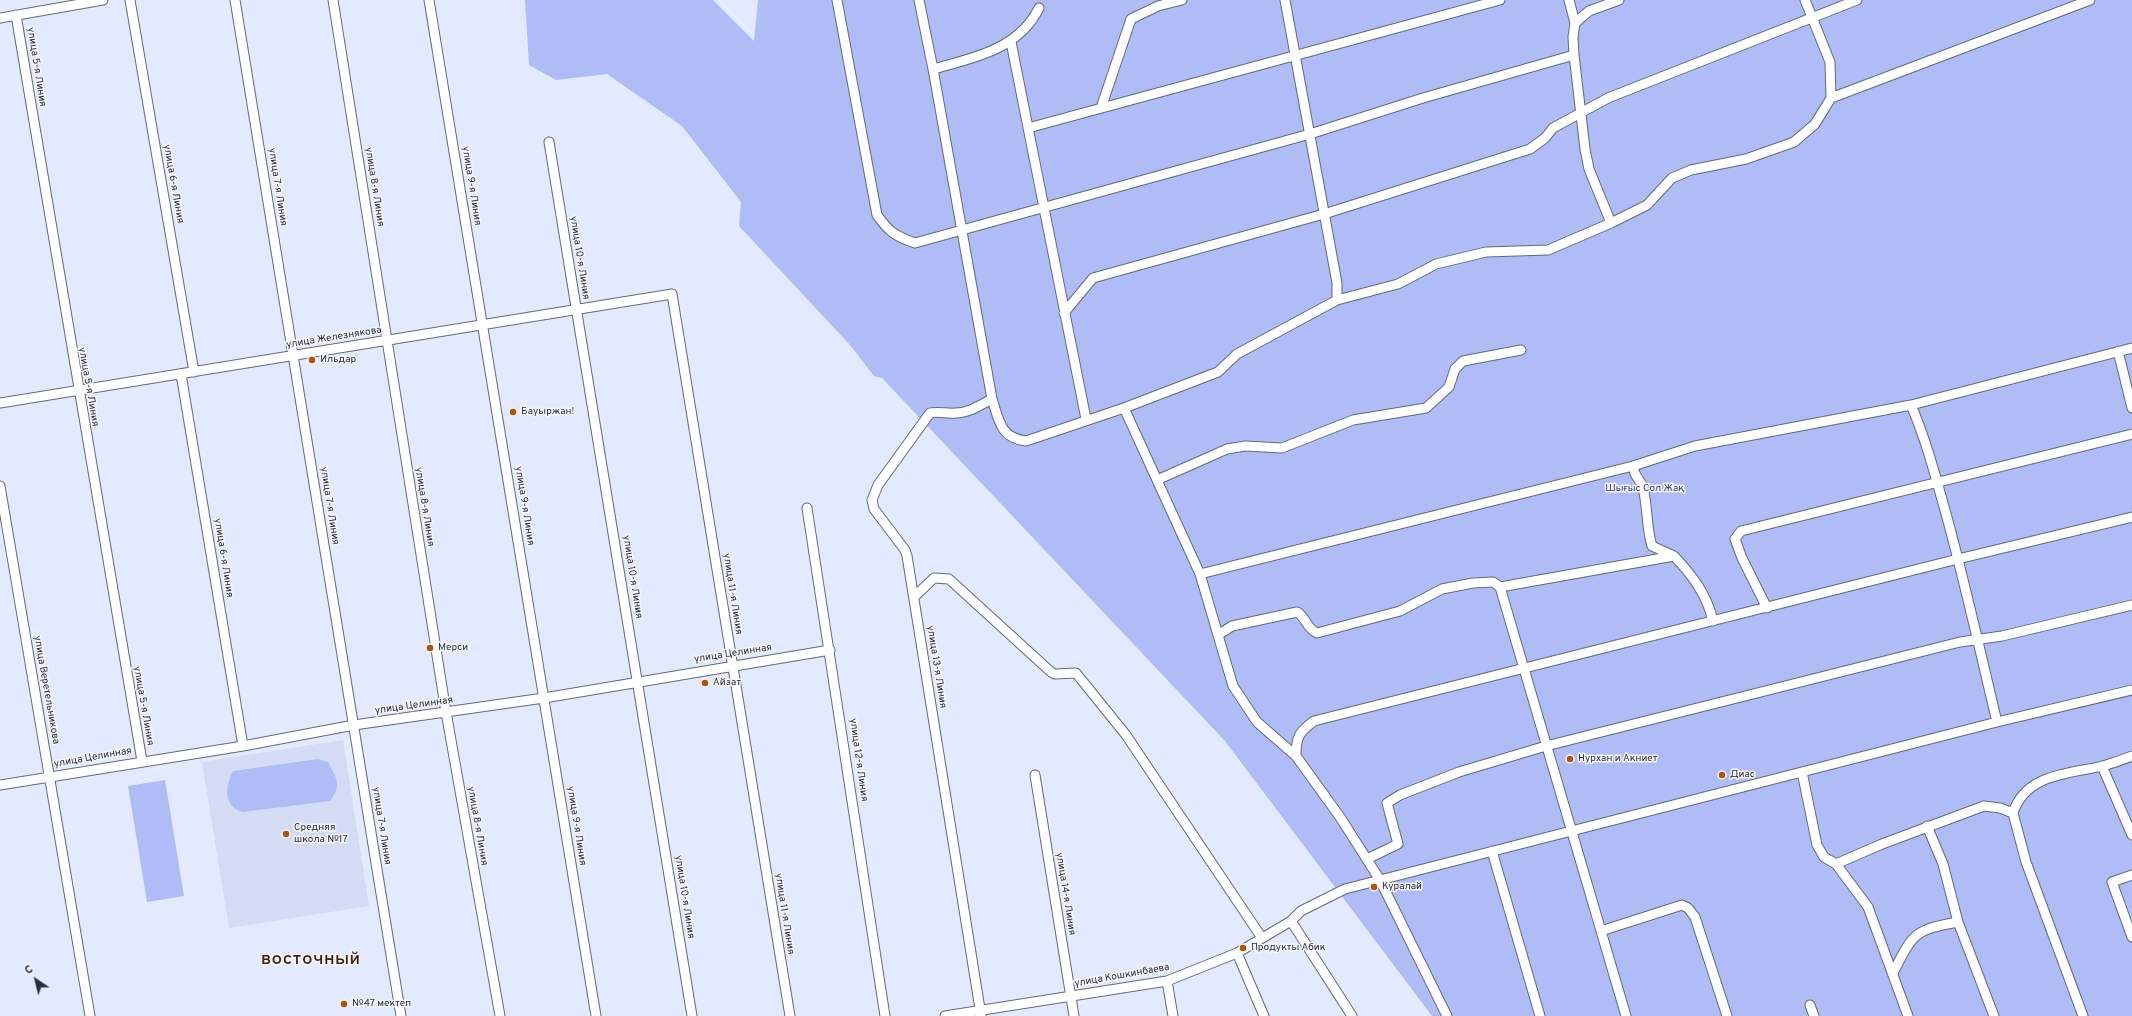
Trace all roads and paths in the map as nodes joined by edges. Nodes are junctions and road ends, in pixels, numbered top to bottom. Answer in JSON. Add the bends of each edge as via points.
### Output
{"nodes":[{"id":1,"x":103,"y":0,"type":"edge"},
{"id":2,"x":130,"y":0,"type":"edge"},
{"id":3,"x":235,"y":0,"type":"edge"},
{"id":4,"x":333,"y":0,"type":"edge"},
{"id":5,"x":429,"y":0,"type":"edge"},
{"id":6,"x":836,"y":0,"type":"edge"},
{"id":7,"x":919,"y":0,"type":"edge"},
{"id":8,"x":1182,"y":0,"type":"edge"},
{"id":9,"x":1285,"y":0,"type":"edge"},
{"id":10,"x":1500,"y":0,"type":"edge"},
{"id":11,"x":1569,"y":0,"type":"edge"},
{"id":12,"x":1619,"y":0,"type":"edge"},
{"id":13,"x":1804,"y":0,"type":"edge"},
{"id":14,"x":1858,"y":0,"type":"edge"},
{"id":15,"x":2090,"y":0,"type":"edge"},
{"id":16,"x":1038,"y":8,"type":"dead end"},
{"id":17,"x":16,"y":15,"type":"junction"},
{"id":18,"x":1811,"y":17,"type":"junction"},
{"id":19,"x":0,"y":18,"type":"edge"},
{"id":20,"x":1575,"y":24,"type":"junction"},
{"id":21,"x":1011,"y":42,"type":"junction"},
{"id":22,"x":1295,"y":54,"type":"junction"},
{"id":23,"x":1574,"y":55,"type":"junction"},
{"id":24,"x":933,"y":69,"type":"junction"},
{"id":25,"x":1832,"y":98,"type":"junction"},
{"id":26,"x":1101,"y":108,"type":"junction"},
{"id":27,"x":1581,"y":113,"type":"junction"},
{"id":28,"x":1028,"y":128,"type":"junction"},
{"id":29,"x":1310,"y":134,"type":"junction"},
{"id":30,"x":549,"y":142,"type":"dead end"},
{"id":31,"x":1044,"y":208,"type":"junction"},
{"id":32,"x":1324,"y":214,"type":"junction"},
{"id":33,"x":1610,"y":223,"type":"junction"},
{"id":34,"x":962,"y":230,"type":"junction"},
{"id":35,"x":672,"y":294,"type":"joint"},
{"id":36,"x":1337,"y":300,"type":"junction"},
{"id":37,"x":576,"y":309,"type":"junction"},
{"id":38,"x":1064,"y":313,"type":"junction"},
{"id":39,"x":483,"y":325,"type":"junction"},
{"id":40,"x":387,"y":340,"type":"junction"},
{"id":41,"x":2132,"y":348,"type":"edge"},
{"id":42,"x":1521,"y":350,"type":"dead end"},
{"id":43,"x":2118,"y":351,"type":"junction"},
{"id":44,"x":293,"y":356,"type":"junction"},
{"id":45,"x":194,"y":372,"type":"junction"},
{"id":46,"x":181,"y":374,"type":"junction"},
{"id":47,"x":78,"y":391,"type":"junction"},
{"id":48,"x":992,"y":399,"type":"junction"},
{"id":49,"x":0,"y":403,"type":"edge"},
{"id":50,"x":1910,"y":405,"type":"junction"},
{"id":51,"x":1124,"y":408,"type":"junction"},
{"id":52,"x":2132,"y":408,"type":"edge"},
{"id":53,"x":1086,"y":419,"type":"junction"},
{"id":54,"x":2132,"y":434,"type":"edge"},
{"id":55,"x":1632,"y":466,"type":"junction"},
{"id":56,"x":1157,"y":480,"type":"junction"},
{"id":57,"x":1937,"y":482,"type":"junction"},
{"id":58,"x":0,"y":486,"type":"edge"},
{"id":59,"x":807,"y":508,"type":"dead end"},
{"id":60,"x":2132,"y":517,"type":"edge"},
{"id":61,"x":1674,"y":556,"type":"junction"},
{"id":62,"x":1958,"y":559,"type":"junction"},
{"id":63,"x":1200,"y":574,"type":"junction"},
{"id":64,"x":1500,"y":587,"type":"junction"},
{"id":65,"x":914,"y":597,"type":"junction"},
{"id":66,"x":2132,"y":605,"type":"edge"},
{"id":67,"x":1767,"y":608,"type":"junction"},
{"id":68,"x":1714,"y":621,"type":"junction"},
{"id":69,"x":1218,"y":635,"type":"junction"},
{"id":70,"x":1977,"y":640,"type":"junction"},
{"id":71,"x":830,"y":650,"type":"junction"},
{"id":72,"x":733,"y":665,"type":"junction"},
{"id":73,"x":1524,"y":669,"type":"junction"},
{"id":74,"x":638,"y":681,"type":"junction"},
{"id":75,"x":2132,"y":690,"type":"edge"},
{"id":76,"x":544,"y":698,"type":"junction"},
{"id":77,"x":446,"y":712,"type":"junction"},
{"id":78,"x":1997,"y":722,"type":"junction"},
{"id":79,"x":354,"y":725,"type":"junction"},
{"id":80,"x":243,"y":746,"type":"junction"},
{"id":81,"x":1546,"y":746,"type":"junction"},
{"id":82,"x":1296,"y":756,"type":"junction"},
{"id":83,"x":2132,"y":756,"type":"edge"},
{"id":84,"x":142,"y":761,"type":"junction"},
{"id":85,"x":2102,"y":766,"type":"junction"},
{"id":86,"x":1802,"y":772,"type":"junction"},
{"id":87,"x":1035,"y":775,"type":"dead end"},
{"id":88,"x":49,"y":777,"type":"junction"},
{"id":89,"x":0,"y":785,"type":"edge"},
{"id":90,"x":2013,"y":813,"type":"junction"},
{"id":91,"x":1927,"y":826,"type":"junction"},
{"id":92,"x":1571,"y":831,"type":"junction"},
{"id":93,"x":2132,"y":835,"type":"edge"},
{"id":94,"x":1492,"y":851,"type":"junction"},
{"id":95,"x":1367,"y":859,"type":"junction"},
{"id":96,"x":1836,"y":864,"type":"junction"},
{"id":97,"x":2132,"y":875,"type":"edge"},
{"id":98,"x":1380,"y":880,"type":"junction"},
{"id":99,"x":1291,"y":920,"type":"junction"},
{"id":100,"x":1958,"y":922,"type":"junction"},
{"id":101,"x":1601,"y":931,"type":"junction"},
{"id":102,"x":2132,"y":937,"type":"edge"},
{"id":103,"x":1262,"y":938,"type":"junction"},
{"id":104,"x":1237,"y":952,"type":"junction"},
{"id":105,"x":1893,"y":973,"type":"junction"},
{"id":106,"x":1167,"y":981,"type":"junction"},
{"id":107,"x":1071,"y":996,"type":"junction"},
{"id":108,"x":1810,"y":1005,"type":"dead end"},
{"id":109,"x":981,"y":1014,"type":"edge"},
{"id":110,"x":90,"y":1016,"type":"edge"},
{"id":111,"x":401,"y":1016,"type":"edge"},
{"id":112,"x":500,"y":1016,"type":"edge"},
{"id":113,"x":596,"y":1016,"type":"edge"},
{"id":114,"x":692,"y":1016,"type":"edge"},
{"id":115,"x":790,"y":1016,"type":"edge"},
{"id":116,"x":885,"y":1016,"type":"edge"},
{"id":117,"x":945,"y":1016,"type":"edge"},
{"id":118,"x":1074,"y":1016,"type":"edge"},
{"id":119,"x":1173,"y":1016,"type":"edge"},
{"id":120,"x":1264,"y":1016,"type":"edge"},
{"id":121,"x":1352,"y":1016,"type":"edge"},
{"id":122,"x":1447,"y":1016,"type":"edge"},
{"id":123,"x":1540,"y":1016,"type":"edge"},
{"id":124,"x":1626,"y":1016,"type":"edge"},
{"id":125,"x":1727,"y":1016,"type":"edge"},
{"id":126,"x":1814,"y":1016,"type":"edge"},
{"id":127,"x":1908,"y":1016,"type":"edge"},
{"id":128,"x":1994,"y":1016,"type":"edge"},
{"id":129,"x":2083,"y":1016,"type":"edge"}],
"edges":[{"from":1,"to":17,"type":"street"},
{"from":2,"to":45,"type":"street","name":"улица 6-я Линия"},
{"from":3,"to":44,"type":"street","name":"улица 7-я Линия"},
{"from":4,"to":40,"type":"street","name":"улица 8-я Линия"},
{"from":5,"to":39,"type":"street","name":"улица 9-я Линия"},
{"from":6,"to":34,"type":"street","via":[[877,215],[887,229],[897,237],[915,243]]},
{"from":7,"to":24,"type":"street"},
{"from":8,"to":26,"type":"street","via":[[1158,6],[1131,19]]},
{"from":9,"to":22,"type":"street"},
{"from":10,"to":22,"type":"street"},
{"from":11,"to":20,"type":"street"},
{"from":12,"to":20,"type":"street","via":[[1589,10]]},
{"from":13,"to":18,"type":"street"},
{"from":14,"to":18,"type":"street"},
{"from":15,"to":25,"type":"street"},
{"from":16,"to":21,"type":"street","via":[[1032,21]]},
{"from":17,"to":19,"type":"street"},
{"from":17,"to":47,"type":"street","name":"улица 5-я Линия"},
{"from":18,"to":25,"type":"street","via":[[1830,62]]},
{"from":18,"to":27,"type":"street","via":[[1608,98]]},
{"from":20,"to":23,"type":"street"},
{"from":21,"to":24,"type":"street","via":[[981,56]]},
{"from":21,"to":28,"type":"street"},
{"from":22,"to":26,"type":"street"},
{"from":22,"to":29,"type":"street"},
{"from":23,"to":27,"type":"street"},
{"from":23,"to":29,"type":"street","via":[[1423,98]]},
{"from":24,"to":34,"type":"street"},
{"from":25,"to":33,"type":"street","via":[[1815,124],[1794,142],[1746,159],[1691,170],[1672,178],[1647,205]]},
{"from":26,"to":28,"type":"street"},
{"from":27,"to":32,"type":"street","via":[[1553,128],[1530,149]]},
{"from":27,"to":33,"type":"street","via":[[1589,169]]},
{"from":28,"to":31,"type":"street"},
{"from":29,"to":31,"type":"street"},
{"from":29,"to":32,"type":"street"},
{"from":30,"to":37,"type":"street","name":"улица 10-я Линия"},
{"from":31,"to":34,"type":"street"},
{"from":31,"to":38,"type":"street"},
{"from":32,"to":36,"type":"street","via":[[1337,283]]},
{"from":32,"to":38,"type":"street","via":[[1093,278]]},
{"from":33,"to":36,"type":"street","via":[[1548,250],[1486,252],[1464,257],[1436,264],[1398,284]]},
{"from":34,"to":48,"type":"street"},
{"from":35,"to":37,"type":"street","name":"улица Железнякова"},
{"from":35,"to":72,"type":"street","name":"улица 11-я Линия"},
{"from":36,"to":51,"type":"street","via":[[1238,354],[1218,372]]},
{"from":37,"to":39,"type":"street","name":"улица Железнякова"},
{"from":37,"to":74,"type":"street","name":"улица 10-я Линия"},
{"from":38,"to":53,"type":"street"},
{"from":39,"to":40,"type":"street","name":"улица Железнякова"},
{"from":39,"to":76,"type":"street","name":"улица 9-я Линия"},
{"from":40,"to":44,"type":"street","name":"улица Железнякова"},
{"from":40,"to":77,"type":"street","name":"улица 8-я Линия"},
{"from":41,"to":43,"type":"street"},
{"from":42,"to":56,"type":"street","via":[[1464,361],[1455,369],[1449,387],[1426,408],[1353,420],[1282,448],[1245,446],[1227,449]]},
{"from":43,"to":50,"type":"street"},
{"from":43,"to":52,"type":"street"},
{"from":44,"to":45,"type":"street","name":"улица Железнякова"},
{"from":44,"to":79,"type":"street","name":"улица 7-я Линия"},
{"from":45,"to":46,"type":"street","name":"улица Железнякова"},
{"from":46,"to":47,"type":"street","name":"улица Железнякова"},
{"from":46,"to":80,"type":"street","name":"улица 6-я Линия"},
{"from":47,"to":49,"type":"street","name":"улица Железнякова"},
{"from":47,"to":84,"type":"street","name":"улица 5-я Линия"},
{"from":48,"to":53,"type":"street","via":[[1002,427],[1015,439],[1026,441]]},
{"from":48,"to":65,"type":"street","name":"улица 13-я Линия","via":[[971,410],[930,413],[878,485],[872,500],[874,509],[905,550]]},
{"from":50,"to":55,"type":"street","via":[[1695,446]]},
{"from":50,"to":57,"type":"street","via":[[1920,426]]},
{"from":51,"to":53,"type":"street"},
{"from":51,"to":56,"type":"street"},
{"from":54,"to":57,"type":"street"},
{"from":55,"to":61,"type":"street","via":[[1633,474],[1643,486],[1647,529],[1652,546]]},
{"from":55,"to":63,"type":"street"},
{"from":56,"to":63,"type":"street"},
{"from":57,"to":62,"type":"street"},
{"from":57,"to":67,"type":"street","via":[[1741,531],[1735,538]]},
{"from":58,"to":88,"type":"street","name":"улица Веретельникова"},
{"from":59,"to":71,"type":"street","name":"улица 12-я Линия"},
{"from":60,"to":62,"type":"street"},
{"from":61,"to":64,"type":"street"},
{"from":61,"to":68,"type":"street","via":[[1703,591]]},
{"from":62,"to":67,"type":"street"},
{"from":62,"to":70,"type":"street"},
{"from":63,"to":69,"type":"street"},
{"from":64,"to":69,"type":"street","via":[[1493,582],[1442,589],[1400,611],[1317,633],[1311,630],[1302,615],[1297,612],[1232,626]]},
{"from":64,"to":73,"type":"street"},
{"from":65,"to":103,"type":"street","via":[[934,578],[948,579],[1051,672],[1076,673],[1126,735]]},
{"from":65,"to":109,"type":"street","name":"улица 13-я Линия"},
{"from":66,"to":70,"type":"street"},
{"from":67,"to":68,"type":"street"},
{"from":68,"to":73,"type":"street"},
{"from":69,"to":82,"type":"street","via":[[1233,686],[1256,722]]},
{"from":70,"to":78,"type":"street"},
{"from":70,"to":81,"type":"street","via":[[1960,642]]},
{"from":71,"to":72,"type":"street","name":"улица Целинная"},
{"from":71,"to":116,"type":"street","name":"улица 12-я Линия"},
{"from":72,"to":74,"type":"street","name":"улица Целинная"},
{"from":72,"to":115,"type":"street","name":"улица 11-я Линия"},
{"from":73,"to":81,"type":"street"},
{"from":73,"to":82,"type":"street","via":[[1314,721],[1301,731],[1296,742]]},
{"from":74,"to":76,"type":"street","name":"улица Целинная"},
{"from":74,"to":114,"type":"street","name":"улица 10-я Линия"},
{"from":75,"to":78,"type":"street","name":"улица Кошкинбаева"},
{"from":76,"to":77,"type":"street","name":"улица Целинная"},
{"from":76,"to":113,"type":"street","name":"улица 9-я Линия"},
{"from":77,"to":79,"type":"street","name":"улица Целинная"},
{"from":77,"to":112,"type":"street","name":"улица 8-я Линия"},
{"from":78,"to":86,"type":"street","name":"улица Кошкинбаева"},
{"from":79,"to":80,"type":"street","name":"улица Целинная"},
{"from":79,"to":111,"type":"street","name":"улица 7-я Линия"},
{"from":80,"to":84,"type":"street","name":"улица Целинная"},
{"from":81,"to":92,"type":"street"},
{"from":81,"to":95,"type":"street","via":[[1459,772],[1400,795],[1387,803],[1398,844]]},
{"from":82,"to":95,"type":"street"},
{"from":83,"to":85,"type":"street"},
{"from":84,"to":88,"type":"street","name":"улица Целинная"},
{"from":85,"to":90,"type":"street","via":[[2044,779],[2030,788],[2016,804]]},
{"from":85,"to":93,"type":"street"},
{"from":86,"to":92,"type":"street","name":"улица Кошкинбаева"},
{"from":86,"to":96,"type":"street","via":[[1817,845],[1824,857]]},
{"from":87,"to":107,"type":"street","name":"улица 14-я Линия"},
{"from":88,"to":89,"type":"street","name":"улица Целинная"},
{"from":88,"to":110,"type":"street","name":"улица Веретельникова"},
{"from":90,"to":91,"type":"street","via":[[1984,806]]},
{"from":90,"to":129,"type":"street","via":[[2026,862]]},
{"from":91,"to":96,"type":"street"},
{"from":91,"to":100,"type":"street","via":[[1942,864]]},
{"from":92,"to":94,"type":"street","name":"улица Кошкинбаева"},
{"from":92,"to":101,"type":"street"},
{"from":94,"to":98,"type":"street","name":"улица Кошкинбаева"},
{"from":94,"to":123,"type":"street"},
{"from":95,"to":98,"type":"street"},
{"from":96,"to":105,"type":"street","via":[[1868,907]]},
{"from":97,"to":102,"type":"street","via":[[2112,882]]},
{"from":98,"to":99,"type":"street","name":"улица Кошкинбаева","via":[[1346,890],[1301,912]]},
{"from":98,"to":122,"type":"street"},
{"from":99,"to":103,"type":"street","name":"улица Кошкинбаева"},
{"from":99,"to":121,"type":"street"},
{"from":100,"to":105,"type":"street","via":[[1930,927],[1917,934],[1908,944]]},
{"from":100,"to":128,"type":"street"},
{"from":101,"to":124,"type":"street"},
{"from":101,"to":125,"type":"street","via":[[1682,905],[1688,908],[1695,917]]},
{"from":103,"to":104,"type":"street","name":"улица Кошкинбаева"},
{"from":104,"to":106,"type":"street","name":"улица Кошкинбаева"},
{"from":104,"to":120,"type":"street"},
{"from":105,"to":127,"type":"street"},
{"from":106,"to":107,"type":"street","name":"улица Кошкинбаева"},
{"from":106,"to":119,"type":"street"},
{"from":107,"to":109,"type":"street","name":"улица Кошкинбаева"},
{"from":107,"to":118,"type":"street","name":"улица 14-я Линия"},
{"from":108,"to":126,"type":"street"},
{"from":109,"to":117,"type":"street","name":"улица Кошкинбаева"}]}
